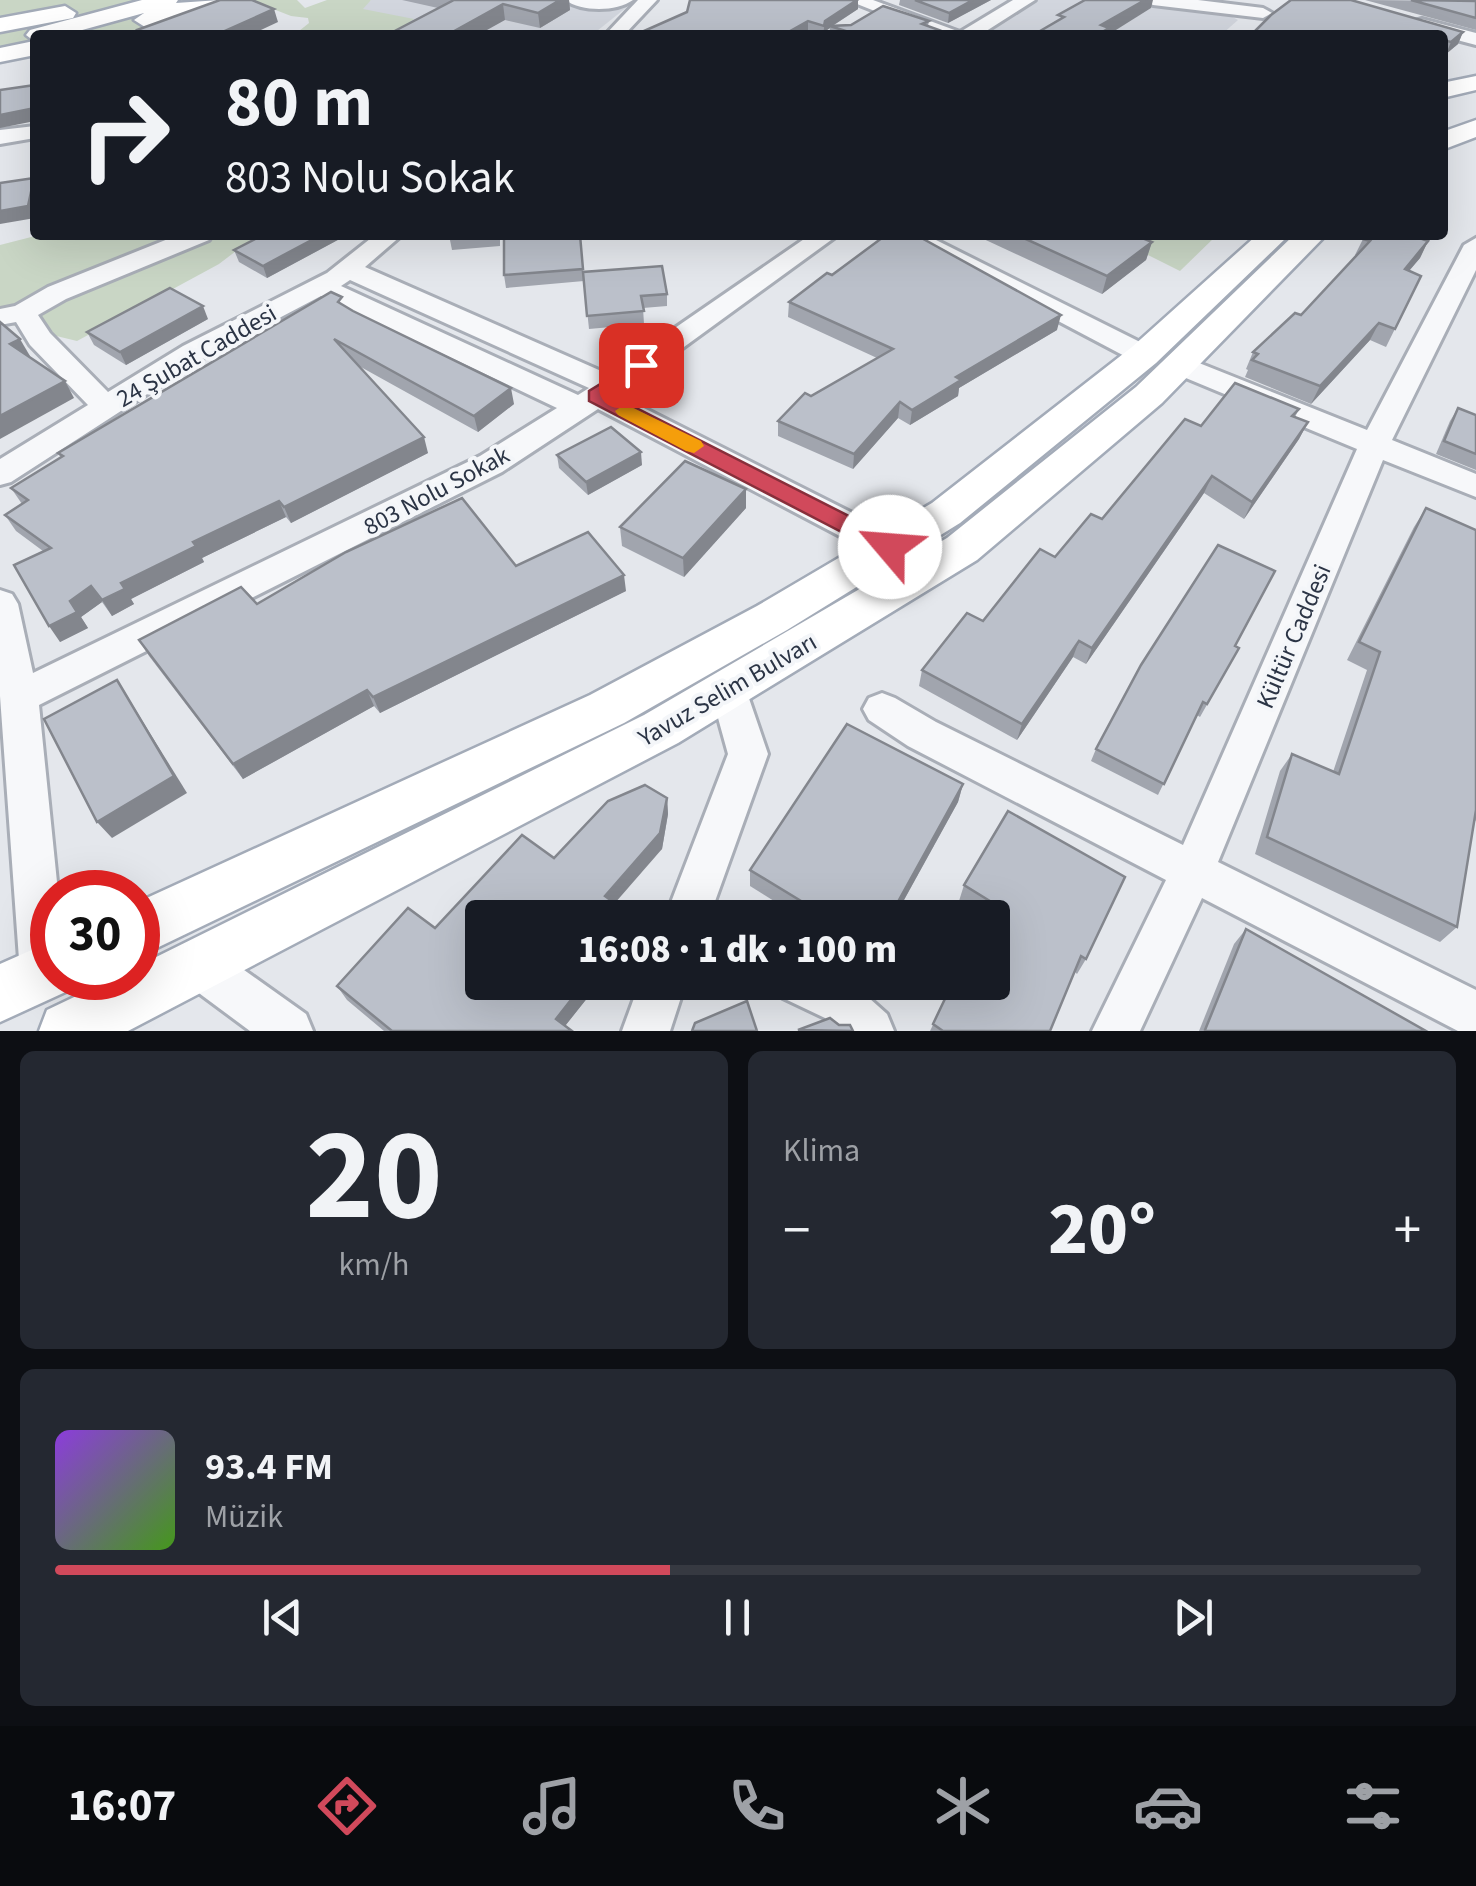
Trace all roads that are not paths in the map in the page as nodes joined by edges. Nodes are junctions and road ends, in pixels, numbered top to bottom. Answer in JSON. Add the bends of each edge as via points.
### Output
{"nodes":[{"id":1,"x":53,"y":0,"type":"edge"},
{"id":2,"x":112,"y":0,"type":"edge"},
{"id":3,"x":167,"y":0,"type":"edge"},
{"id":4,"x":209,"y":0,"type":"edge"},
{"id":5,"x":574,"y":0,"type":"edge"},
{"id":6,"x":624,"y":0,"type":"edge"},
{"id":7,"x":648,"y":0,"type":"edge"},
{"id":8,"x":1026,"y":0,"type":"edge"},
{"id":9,"x":1153,"y":0,"type":"edge"},
{"id":10,"x":873,"y":6,"type":"edge"},
{"id":11,"x":1270,"y":6,"type":"edge"},
{"id":12,"x":0,"y":12,"type":"edge"},
{"id":13,"x":1403,"y":20,"type":"edge"},
{"id":14,"x":0,"y":25,"type":"edge"},
{"id":15,"x":55,"y":30,"type":"edge"},
{"id":16,"x":110,"y":30,"type":"edge"},
{"id":17,"x":619,"y":30,"type":"edge"},
{"id":18,"x":938,"y":30,"type":"edge"},
{"id":19,"x":975,"y":30,"type":"edge"},
{"id":20,"x":1244,"y":30,"type":"edge"},
{"id":21,"x":1441,"y":30,"type":"edge"},
{"id":22,"x":1448,"y":32,"type":"edge"},
{"id":23,"x":30,"y":36,"type":"edge"},
{"id":24,"x":1476,"y":39,"type":"edge"},
{"id":25,"x":0,"y":43,"type":"edge"},
{"id":26,"x":30,"y":49,"type":"edge"},
{"id":27,"x":0,"y":55,"type":"edge"},
{"id":28,"x":1476,"y":83,"type":"edge"},
{"id":29,"x":1448,"y":90,"type":"edge"},
{"id":30,"x":1476,"y":100,"type":"edge"},
{"id":31,"x":1448,"y":108,"type":"edge"},
{"id":32,"x":1476,"y":114,"type":"edge"},
{"id":33,"x":1448,"y":124,"type":"edge"},
{"id":34,"x":1476,"y":128,"type":"edge"},
{"id":35,"x":30,"y":133,"type":"edge"},
{"id":36,"x":0,"y":138,"type":"edge"},
{"id":37,"x":1448,"y":140,"type":"edge"},
{"id":38,"x":188,"y":240,"type":"edge"},
{"id":39,"x":384,"y":240,"type":"edge"},
{"id":40,"x":819,"y":240,"type":"edge"},
{"id":41,"x":917,"y":240,"type":"edge"},
{"id":42,"x":1270,"y":240,"type":"edge"},
{"id":43,"x":1304,"y":240,"type":"edge"},
{"id":44,"x":1476,"y":244,"type":"edge"},
{"id":45,"x":347,"y":269,"type":"junction"},
{"id":46,"x":320,"y":286,"type":"junction"},
{"id":47,"x":12,"y":315,"type":"edge"},
{"id":48,"x":1162,"y":360,"type":"junction"},
{"id":49,"x":596,"y":396,"type":"junction"},
{"id":50,"x":106,"y":407,"type":"junction"},
{"id":51,"x":1374,"y":446,"type":"junction"},
{"id":52,"x":0,"y":474,"type":"edge"},
{"id":53,"x":1476,"y":486,"type":"edge"},
{"id":54,"x":890,"y":547,"type":"junction"},
{"id":55,"x":0,"y":604,"type":"edge"},
{"id":56,"x":729,"y":689,"type":"junction"},
{"id":57,"x":18,"y":698,"type":"junction"},
{"id":58,"x":882,"y":709,"type":"dead end"},
{"id":59,"x":1192,"y":874,"type":"junction"},
{"id":60,"x":695,"y":900,"type":"edge"},
{"id":61,"x":160,"y":920,"type":"edge"},
{"id":62,"x":30,"y":939,"type":"edge"},
{"id":63,"x":200,"y":966,"type":"junction"},
{"id":64,"x":657,"y":1000,"type":"edge"},
{"id":65,"x":837,"y":1000,"type":"edge"},
{"id":66,"x":1476,"y":1015,"type":"edge"},
{"id":67,"x":68,"y":1031,"type":"edge"},
{"id":68,"x":289,"y":1031,"type":"edge"},
{"id":69,"x":646,"y":1031,"type":"edge"},
{"id":70,"x":870,"y":1031,"type":"edge"},
{"id":71,"x":1116,"y":1031,"type":"edge"}],
"edges":[{"from":1,"to":12,"type":"main road"},
{"from":2,"to":14,"type":"main road"},
{"from":3,"to":15,"type":"main road"},
{"from":4,"to":16,"type":"main road"},
{"from":5,"to":6,"type":"street"},
{"from":7,"to":17,"type":"street"},
{"from":8,"to":19,"type":"street"},
{"from":9,"to":11,"type":"street"},
{"from":10,"to":18,"type":"street"},
{"from":11,"to":20,"type":"street"},
{"from":13,"to":21,"type":"street"},
{"from":22,"to":24,"type":"street"},
{"from":23,"to":25,"type":"main road"},
{"from":26,"to":27,"type":"main road"},
{"from":28,"to":29,"type":"main road"},
{"from":30,"to":31,"type":"main road"},
{"from":32,"to":33,"type":"main road"},
{"from":34,"to":37,"type":"main road"},
{"from":35,"to":36,"type":"street"},
{"from":38,"to":47,"type":"street"},
{"from":39,"to":45,"type":"street","name":"24 Şubat Caddesi"},
{"from":40,"to":49,"type":"street","name":"803 Nolu Sokak"},
{"from":41,"to":48,"type":"street"},
{"from":42,"to":48,"type":"main road","name":"Yavuz Selim Bulvarı"},
{"from":43,"to":48,"type":"main road","name":"Yavuz Selim Bulvarı"},
{"from":44,"to":51,"type":"street","name":"Kültür Caddesi"},
{"from":45,"to":46,"type":"street","name":"24 Şubat Caddesi"},
{"from":45,"to":49,"type":"street"},
{"from":46,"to":49,"type":"street"},
{"from":46,"to":50,"type":"street","name":"24 Şubat Caddesi","via":[[193,352]]},
{"from":47,"to":50,"type":"street"},
{"from":48,"to":51,"type":"street"},
{"from":48,"to":54,"type":"main road","name":"Yavuz Selim Bulvarı"},
{"from":48,"to":56,"type":"main road","name":"Yavuz Selim Bulvarı","via":[[1149,395],[962,549]]},
{"from":49,"to":54,"type":"street"},
{"from":49,"to":57,"type":"street","name":"803 Nolu Sokak","via":[[491,464]]},
{"from":50,"to":52,"type":"street","name":"24 Şubat Caddesi"},
{"from":51,"to":53,"type":"street"},
{"from":51,"to":59,"type":"street","name":"Kültür Caddesi"},
{"from":54,"to":61,"type":"main road","name":"Yavuz Selim Bulvarı","via":[[606,709]]},
{"from":55,"to":57,"type":"street"},
{"from":56,"to":60,"type":"street","via":[[748,754]]},
{"from":56,"to":63,"type":"main road","name":"Yavuz Selim Bulvarı"},
{"from":57,"to":62,"type":"street"},
{"from":58,"to":59,"type":"street"},
{"from":59,"to":66,"type":"street"},
{"from":59,"to":71,"type":"street","name":"Kültür Caddesi"},
{"from":63,"to":67,"type":"main road","name":"Yavuz Selim Bulvarı"},
{"from":63,"to":68,"type":"street"},
{"from":64,"to":69,"type":"street"},
{"from":65,"to":70,"type":"street"}]}
